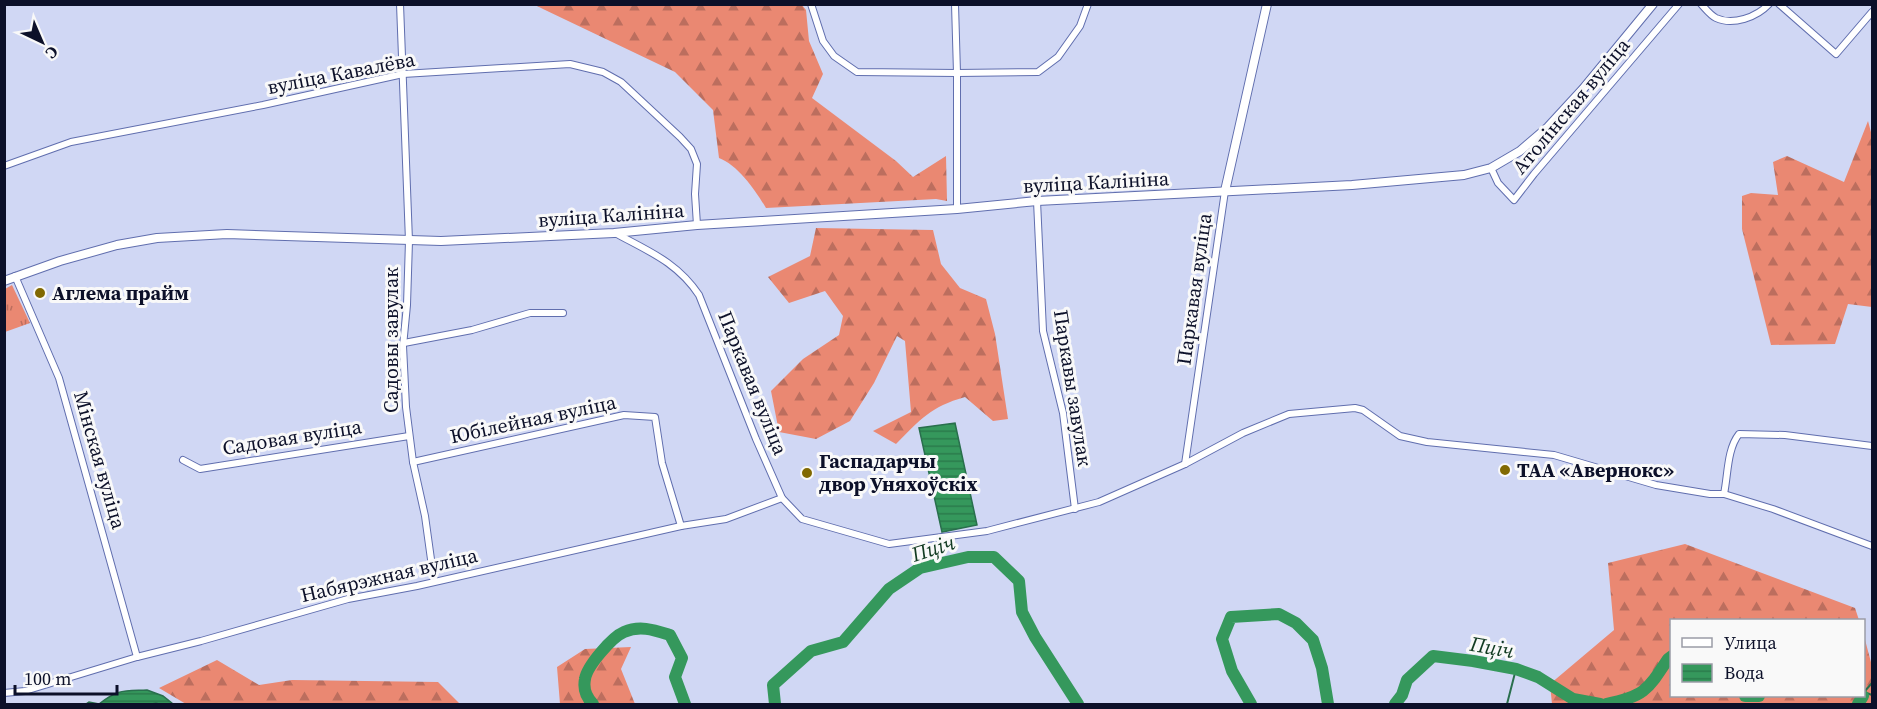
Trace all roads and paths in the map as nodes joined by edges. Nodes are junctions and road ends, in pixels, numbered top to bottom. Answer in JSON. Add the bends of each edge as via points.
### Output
{"nodes":[{"id":1,"x":400,"y":4,"type":"edge"},
{"id":2,"x":811,"y":4,"type":"edge"},
{"id":3,"x":955,"y":4,"type":"edge"},
{"id":4,"x":1088,"y":4,"type":"edge"},
{"id":5,"x":1267,"y":4,"type":"edge"},
{"id":6,"x":1653,"y":4,"type":"edge"},
{"id":7,"x":1679,"y":4,"type":"edge"},
{"id":8,"x":1701,"y":4,"type":"edge"},
{"id":9,"x":1769,"y":4,"type":"edge"},
{"id":10,"x":1779,"y":4,"type":"edge"},
{"id":11,"x":1872,"y":12,"type":"edge"},
{"id":12,"x":957,"y":73,"type":"junction"},
{"id":13,"x":403,"y":74,"type":"junction"},
{"id":14,"x":4,"y":166,"type":"edge"},
{"id":15,"x":1491,"y":168,"type":"junction"},
{"id":16,"x":1225,"y":191,"type":"junction"},
{"id":17,"x":1037,"y":201,"type":"junction"},
{"id":18,"x":957,"y":209,"type":"junction"},
{"id":19,"x":697,"y":225,"type":"junction"},
{"id":20,"x":614,"y":233,"type":"junction"},
{"id":21,"x":409,"y":241,"type":"junction"},
{"id":22,"x":15,"y":276,"type":"junction"},
{"id":23,"x":5,"y":279,"type":"edge"},
{"id":24,"x":563,"y":313,"type":"dead end"},
{"id":25,"x":404,"y":343,"type":"junction"},
{"id":26,"x":408,"y":436,"type":"junction"},
{"id":27,"x":1872,"y":446,"type":"edge"},
{"id":28,"x":183,"y":460,"type":"dead end"},
{"id":29,"x":413,"y":462,"type":"junction"},
{"id":30,"x":1185,"y":464,"type":"junction"},
{"id":31,"x":1724,"y":494,"type":"junction"},
{"id":32,"x":782,"y":498,"type":"junction"},
{"id":33,"x":1075,"y":509,"type":"junction"},
{"id":34,"x":681,"y":526,"type":"junction"},
{"id":35,"x":1872,"y":546,"type":"edge"},
{"id":36,"x":434,"y":580,"type":"junction"},
{"id":37,"x":137,"y":657,"type":"junction"},
{"id":38,"x":4,"y":693,"type":"edge"}],
"edges":[{"from":1,"to":13,"type":"street","name":"Садовы завулак"},
{"from":2,"to":12,"type":"street","via":[[823,41],[834,56],[857,72]]},
{"from":3,"to":12,"type":"street"},
{"from":4,"to":12,"type":"street","via":[[1080,27],[1058,57],[1038,72]]},
{"from":5,"to":16,"type":"street"},
{"from":6,"to":15,"type":"street","name":"Атолінская вуліца","via":[[1548,127],[1520,151]]},
{"from":7,"to":15,"type":"street","name":"Атолінская вуліца","via":[[1514,200],[1498,183]]},
{"from":8,"to":9,"type":"street","via":[[1716,18],[1732,21],[1762,12]]},
{"from":10,"to":11,"type":"street","via":[[1836,54]]},
{"from":12,"to":18,"type":"street"},
{"from":13,"to":14,"type":"street","name":"вуліца Кавалёва","via":[[71,142]]},
{"from":13,"to":19,"type":"street","name":"вуліца Кавалёва","via":[[563,64],[603,72],[637,96],[691,149],[697,164]]},
{"from":13,"to":21,"type":"street","name":"Садовы завулак"},
{"from":15,"to":16,"type":"street","name":"Атолінская вуліца","via":[[1464,175],[1352,185]]},
{"from":16,"to":17,"type":"street","name":"вуліца Калініна"},
{"from":16,"to":30,"type":"street","name":"Паркавая вуліца"},
{"from":17,"to":18,"type":"street","name":"вуліца Калініна"},
{"from":17,"to":33,"type":"street","name":"Паркавы завулак","via":[[1043,331],[1062,413]]},
{"from":18,"to":19,"type":"street","name":"вуліца Калініна"},
{"from":19,"to":20,"type":"street","name":"вуліца Калініна"},
{"from":20,"to":21,"type":"street","name":"вуліца Калініна"},
{"from":20,"to":32,"type":"street","name":"Паркавая вуліца","via":[[675,267],[699,295]]},
{"from":21,"to":22,"type":"street","name":"вуліца Калініна","via":[[227,234],[157,237],[117,244]]},
{"from":21,"to":25,"type":"street","name":"Садовы завулак"},
{"from":22,"to":23,"type":"street","name":"вуліца Калініна"},
{"from":22,"to":37,"type":"street","name":"Мінская вуліца","via":[[59,378]]},
{"from":24,"to":25,"type":"street","via":[[530,313],[472,330]]},
{"from":25,"to":26,"type":"street","name":"Садовы завулак"},
{"from":26,"to":28,"type":"street","name":"Садовая вуліца","via":[[200,469]]},
{"from":26,"to":29,"type":"street","name":"Садовы завулак"},
{"from":27,"to":31,"type":"street","via":[[1785,435],[1739,434],[1730,453]]},
{"from":29,"to":34,"type":"street","name":"Юбілейная вуліца","via":[[624,415],[655,417],[662,463]]},
{"from":29,"to":36,"type":"street","name":"Садовы завулак"},
{"from":30,"to":31,"type":"street","via":[[1289,414],[1363,410],[1400,436],[1554,455],[1656,485]]},
{"from":30,"to":33,"type":"street","name":"Паркавая вуліца"},
{"from":31,"to":35,"type":"street","via":[[1773,508]]},
{"from":32,"to":33,"type":"street","name":"Паркавая вуліца","via":[[802,519],[889,544],[987,531]]},
{"from":32,"to":34,"type":"street","name":"Набярэжная вуліца","via":[[726,519]]},
{"from":34,"to":36,"type":"street","name":"Набярэжная вуліца"},
{"from":36,"to":37,"type":"street","name":"Набярэжная вуліца","via":[[348,599]]},
{"from":37,"to":38,"type":"street","name":"Набярэжная вуліца","via":[[26,691]]}]}
